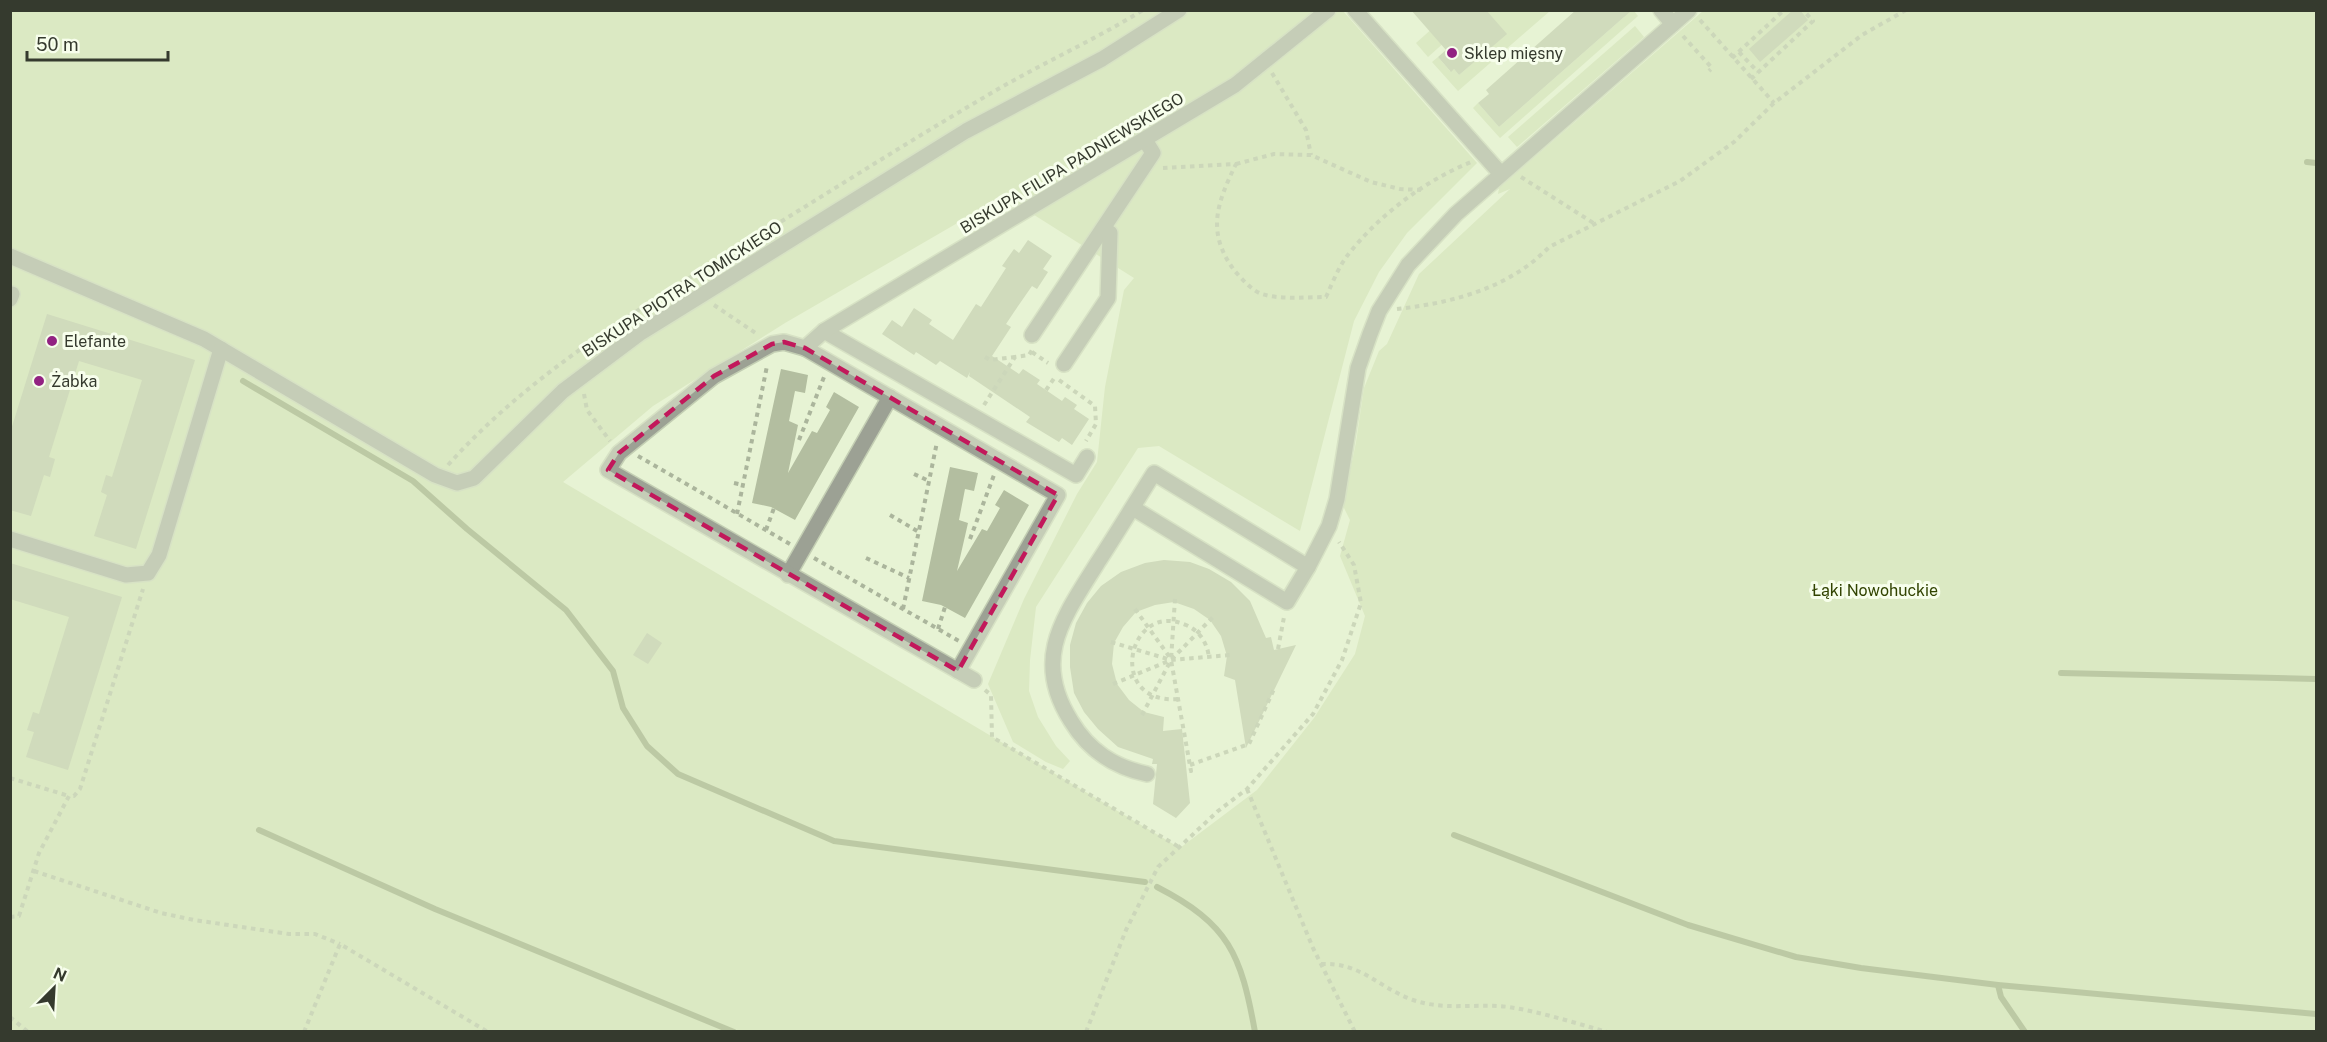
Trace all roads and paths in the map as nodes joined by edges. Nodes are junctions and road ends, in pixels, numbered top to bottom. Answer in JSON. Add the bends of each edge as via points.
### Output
{"nodes":[{"id":1,"x":1179,"y":10,"type":"edge"},
{"id":2,"x":1328,"y":10,"type":"edge"},
{"id":3,"x":1355,"y":10,"type":"edge"},
{"id":4,"x":1661,"y":10,"type":"edge"},
{"id":5,"x":1784,"y":10,"type":"edge"},
{"id":6,"x":1803,"y":10,"type":"edge"},
{"id":7,"x":1906,"y":10,"type":"edge"},
{"id":8,"x":1694,"y":14,"type":"edge"},
{"id":9,"x":1673,"y":24,"type":"junction"},
{"id":10,"x":1739,"y":52,"type":"junction"},
{"id":11,"x":1732,"y":58,"type":"junction"},
{"id":12,"x":1268,"y":61,"type":"junction"},
{"id":13,"x":1709,"y":71,"type":"dead end"},
{"id":14,"x":1758,"y":72,"type":"junction"},
{"id":15,"x":1751,"y":79,"type":"junction"},
{"id":16,"x":1774,"y":103,"type":"junction"},
{"id":17,"x":1145,"y":140,"type":"junction"},
{"id":18,"x":1311,"y":155,"type":"junction"},
{"id":19,"x":1485,"y":156,"type":"junction"},
{"id":20,"x":1236,"y":164,"type":"junction"},
{"id":21,"x":1144,"y":166,"type":"junction"},
{"id":22,"x":1504,"y":171,"type":"junction"},
{"id":23,"x":1422,"y":190,"type":"junction"},
{"id":24,"x":1596,"y":225,"type":"junction"},
{"id":25,"x":1103,"y":229,"type":"junction"},
{"id":26,"x":10,"y":256,"type":"edge"},
{"id":27,"x":700,"y":296,"type":"junction"},
{"id":28,"x":1379,"y":312,"type":"junction"},
{"id":29,"x":824,"y":331,"type":"junction"},
{"id":30,"x":1032,"y":335,"type":"joint"},
{"id":31,"x":772,"y":344,"type":"junction"},
{"id":32,"x":805,"y":348,"type":"junction"},
{"id":33,"x":221,"y":349,"type":"junction"},
{"id":34,"x":1031,"y":352,"type":"junction"},
{"id":35,"x":985,"y":357,"type":"dead end"},
{"id":36,"x":1015,"y":357,"type":"junction"},
{"id":37,"x":830,"y":362,"type":"junction"},
{"id":38,"x":1057,"y":364,"type":"joint"},
{"id":39,"x":1055,"y":377,"type":"dead end"},
{"id":40,"x":575,"y":381,"type":"junction"},
{"id":41,"x":890,"y":397,"type":"junction"},
{"id":42,"x":976,"y":418,"type":"junction"},
{"id":43,"x":746,"y":434,"type":"dead end"},
{"id":44,"x":753,"y":435,"type":"junction"},
{"id":45,"x":799,"y":441,"type":"dead end"},
{"id":46,"x":621,"y":450,"type":"junction"},
{"id":47,"x":935,"y":450,"type":"dead end"},
{"id":48,"x":1087,"y":457,"type":"joint"},
{"id":49,"x":999,"y":461,"type":"junction"},
{"id":50,"x":914,"y":474,"type":"dead end"},
{"id":51,"x":929,"y":481,"type":"junction"},
{"id":52,"x":734,"y":483,"type":"dead end"},
{"id":53,"x":743,"y":485,"type":"junction"},
{"id":54,"x":774,"y":508,"type":"dead end"},
{"id":55,"x":1132,"y":508,"type":"junction"},
{"id":56,"x":737,"y":513,"type":"junction"},
{"id":57,"x":890,"y":515,"type":"dead end"},
{"id":58,"x":1329,"y":526,"type":"junction"},
{"id":59,"x":766,"y":530,"type":"junction"},
{"id":60,"x":919,"y":532,"type":"junction"},
{"id":61,"x":10,"y":539,"type":"edge"},
{"id":62,"x":970,"y":539,"type":"dead end"},
{"id":63,"x":802,"y":551,"type":"junction"},
{"id":64,"x":866,"y":558,"type":"dead end"},
{"id":65,"x":1308,"y":567,"type":"junction"},
{"id":66,"x":148,"y":573,"type":"junction"},
{"id":67,"x":788,"y":575,"type":"junction"},
{"id":68,"x":909,"y":578,"type":"junction"},
{"id":69,"x":1175,"y":599,"type":"dead end"},
{"id":70,"x":1287,"y":602,"type":"junction"},
{"id":71,"x":945,"y":607,"type":"dead end"},
{"id":72,"x":903,"y":609,"type":"junction"},
{"id":73,"x":1135,"y":609,"type":"dead end"},
{"id":74,"x":1213,"y":617,"type":"dead end"},
{"id":75,"x":1174,"y":622,"type":"junction"},
{"id":76,"x":1148,"y":628,"type":"junction"},
{"id":77,"x":938,"y":629,"type":"junction"},
{"id":78,"x":1198,"y":633,"type":"junction"},
{"id":79,"x":1111,"y":642,"type":"dead end"},
{"id":80,"x":971,"y":648,"type":"junction"},
{"id":81,"x":1133,"y":649,"type":"junction"},
{"id":82,"x":1278,"y":649,"type":"dead end"},
{"id":83,"x":1230,"y":655,"type":"dead end"},
{"id":84,"x":1209,"y":657,"type":"junction"},
{"id":85,"x":1171,"y":660,"type":"junction"},
{"id":86,"x":958,"y":671,"type":"junction"},
{"id":87,"x":1134,"y":675,"type":"junction"},
{"id":88,"x":974,"y":680,"type":"joint"},
{"id":89,"x":1113,"y":684,"type":"dead end"},
{"id":90,"x":1274,"y":689,"type":"dead end"},
{"id":91,"x":1152,"y":695,"type":"junction"},
{"id":92,"x":1178,"y":699,"type":"junction"},
{"id":93,"x":1142,"y":715,"type":"dead end"},
{"id":94,"x":1190,"y":765,"type":"junction"},
{"id":95,"x":1188,"y":771,"type":"dead end"},
{"id":96,"x":1147,"y":774,"type":"dead end"},
{"id":97,"x":10,"y":778,"type":"edge"},
{"id":98,"x":1247,"y":789,"type":"junction"},
{"id":99,"x":69,"y":796,"type":"junction"},
{"id":100,"x":1179,"y":847,"type":"junction"},
{"id":101,"x":34,"y":871,"type":"junction"},
{"id":102,"x":10,"y":917,"type":"edge"},
{"id":103,"x":340,"y":944,"type":"junction"},
{"id":104,"x":1322,"y":964,"type":"junction"},
{"id":105,"x":10,"y":1017,"type":"edge"},
{"id":106,"x":28,"y":1032,"type":"edge"},
{"id":107,"x":304,"y":1032,"type":"edge"},
{"id":108,"x":488,"y":1032,"type":"edge"},
{"id":109,"x":1086,"y":1032,"type":"edge"},
{"id":110,"x":1355,"y":1032,"type":"edge"},
{"id":111,"x":1607,"y":1032,"type":"edge"}],
"edges":[{"from":1,"to":27,"type":"street","name":"BISKUPA PIOTRA TOMICKIEGO","via":[[1102,59],[966,131]]},
{"from":2,"to":12,"type":"street","name":"BISKUPA FILIPA PADNIEWSKIEGO"},
{"from":3,"to":19,"type":"street"},
{"from":4,"to":9,"type":"street"},
{"from":5,"to":10,"type":"path"},
{"from":6,"to":14,"type":"path","via":[[1813,21]]},
{"from":7,"to":16,"type":"path","via":[[1862,35]]},
{"from":8,"to":9,"type":"street"},
{"from":8,"to":11,"type":"path"},
{"from":9,"to":13,"type":"path","via":[[1712,69]]},
{"from":9,"to":22,"type":"street"},
{"from":10,"to":11,"type":"path"},
{"from":10,"to":14,"type":"path"},
{"from":11,"to":15,"type":"path"},
{"from":12,"to":17,"type":"street","name":"BISKUPA FILIPA PADNIEWSKIEGO"},
{"from":12,"to":18,"type":"path","via":[[1306,130]]},
{"from":14,"to":15,"type":"path"},
{"from":15,"to":16,"type":"path"},
{"from":16,"to":24,"type":"path","via":[[1734,142],[1680,181]]},
{"from":17,"to":21,"type":"street","via":[[1153,153]]},
{"from":17,"to":29,"type":"street","name":"BISKUPA FILIPA PADNIEWSKIEGO"},
{"from":18,"to":20,"type":"path","via":[[1274,154]]},
{"from":18,"to":23,"type":"path","via":[[1371,182]]},
{"from":19,"to":22,"type":"street"},
{"from":19,"to":23,"type":"path","via":[[1458,167]]},
{"from":20,"to":21,"type":"path","via":[[1181,169]]},
{"from":20,"to":23,"type":"path","via":[[1215,226],[1223,254],[1241,278],[1260,294],[1326,297],[1346,258],[1369,231]]},
{"from":21,"to":25,"type":"street"},
{"from":22,"to":24,"type":"path"},
{"from":22,"to":28,"type":"street","via":[[1420,250]]},
{"from":24,"to":28,"type":"path","via":[[1549,247],[1535,262],[1492,288],[1420,307]]},
{"from":25,"to":30,"type":"street"},
{"from":25,"to":38,"type":"street","via":[[1110,233],[1108,298]]},
{"from":26,"to":33,"type":"street","name":"BISKUPA PIOTRA TOMICKIEGO"},
{"from":27,"to":31,"type":"path"},
{"from":27,"to":40,"type":"street","name":"BISKUPA PIOTRA TOMICKIEGO","via":[[616,349]]},
{"from":28,"to":58,"type":"street","via":[[1358,368]]},
{"from":29,"to":32,"type":"street","name":"BISKUPA FILIPA PADNIEWSKIEGO"},
{"from":29,"to":42,"type":"street"},
{"from":30,"to":34,"type":"path","via":[[1036,344]]},
{"from":31,"to":32,"type":"street","via":[[784,342]]},
{"from":31,"to":44,"type":"path"},
{"from":31,"to":46,"type":"street","via":[[714,376]]},
{"from":32,"to":37,"type":"street"},
{"from":33,"to":40,"type":"street","name":"BISKUPA PIOTRA TOMICKIEGO","via":[[435,475],[457,483],[480,473]]},
{"from":33,"to":66,"type":"street","via":[[159,555]]},
{"from":34,"to":36,"type":"path"},
{"from":34,"to":38,"type":"path"},
{"from":35,"to":36,"type":"path"},
{"from":36,"to":42,"type":"path"},
{"from":37,"to":41,"type":"street"},
{"from":37,"to":45,"type":"path"},
{"from":39,"to":48,"type":"path","via":[[1096,410],[1096,424],[1079,452]]},
{"from":40,"to":46,"type":"path","via":[[585,396],[587,410]]},
{"from":41,"to":49,"type":"street"},
{"from":41,"to":63,"type":"street"},
{"from":42,"to":48,"type":"street","via":[[1076,475]]},
{"from":43,"to":44,"type":"path"},
{"from":44,"to":53,"type":"path"},
{"from":46,"to":56,"type":"path"},
{"from":46,"to":67,"type":"street","via":[[608,470]]},
{"from":47,"to":51,"type":"path"},
{"from":49,"to":62,"type":"path"},
{"from":49,"to":80,"type":"street","via":[[1058,495]]},
{"from":50,"to":51,"type":"path"},
{"from":51,"to":60,"type":"path"},
{"from":52,"to":53,"type":"path"},
{"from":53,"to":56,"type":"path"},
{"from":54,"to":59,"type":"path"},
{"from":55,"to":65,"type":"street","via":[[1154,473]]},
{"from":55,"to":70,"type":"street"},
{"from":55,"to":96,"type":"street","via":[[1061,621],[1052,668],[1064,710],[1094,751],[1126,769]]},
{"from":56,"to":59,"type":"path"},
{"from":57,"to":60,"type":"path"},
{"from":58,"to":65,"type":"street"},
{"from":58,"to":98,"type":"path","via":[[1354,565],[1361,603],[1342,660],[1313,714]]},
{"from":59,"to":63,"type":"path"},
{"from":60,"to":68,"type":"path"},
{"from":61,"to":66,"type":"street","via":[[126,575]]},
{"from":63,"to":67,"type":"street"},
{"from":63,"to":72,"type":"path"},
{"from":64,"to":68,"type":"path"},
{"from":65,"to":70,"type":"street"},
{"from":66,"to":99,"type":"path","via":[[80,789]]},
{"from":67,"to":86,"type":"street"},
{"from":68,"to":72,"type":"path"},
{"from":69,"to":75,"type":"path"},
{"from":70,"to":82,"type":"path"},
{"from":71,"to":77,"type":"path"},
{"from":72,"to":77,"type":"path"},
{"from":73,"to":76,"type":"path"},
{"from":74,"to":78,"type":"path"},
{"from":75,"to":76,"type":"path"},
{"from":75,"to":78,"type":"path"},
{"from":75,"to":85,"type":"path"},
{"from":76,"to":81,"type":"path"},
{"from":76,"to":85,"type":"path"},
{"from":77,"to":80,"type":"path"},
{"from":78,"to":84,"type":"path"},
{"from":78,"to":85,"type":"path"},
{"from":79,"to":81,"type":"path"},
{"from":80,"to":86,"type":"street"},
{"from":81,"to":85,"type":"path"},
{"from":81,"to":87,"type":"path"},
{"from":83,"to":84,"type":"path"},
{"from":84,"to":85,"type":"path"},
{"from":85,"to":87,"type":"path"},
{"from":85,"to":91,"type":"path"},
{"from":85,"to":92,"type":"path"},
{"from":86,"to":88,"type":"street"},
{"from":87,"to":89,"type":"path"},
{"from":87,"to":91,"type":"path"},
{"from":88,"to":100,"type":"path","via":[[991,695],[992,737]]},
{"from":90,"to":94,"type":"path","via":[[1249,744]]},
{"from":91,"to":92,"type":"path"},
{"from":91,"to":93,"type":"path"},
{"from":92,"to":94,"type":"path"},
{"from":94,"to":95,"type":"path"},
{"from":97,"to":99,"type":"path"},
{"from":98,"to":100,"type":"path"},
{"from":98,"to":104,"type":"path"},
{"from":99,"to":101,"type":"path"},
{"from":100,"to":109,"type":"path","via":[[1158,867],[1131,919]]},
{"from":101,"to":102,"type":"path","via":[[19,916]]},
{"from":101,"to":103,"type":"path","via":[[194,920],[315,934]]},
{"from":103,"to":107,"type":"path"},
{"from":103,"to":108,"type":"path"},
{"from":104,"to":110,"type":"path"},
{"from":104,"to":111,"type":"path","via":[[1363,971],[1393,992],[1429,1005],[1511,1007]]},
{"from":105,"to":106,"type":"path"}]}
